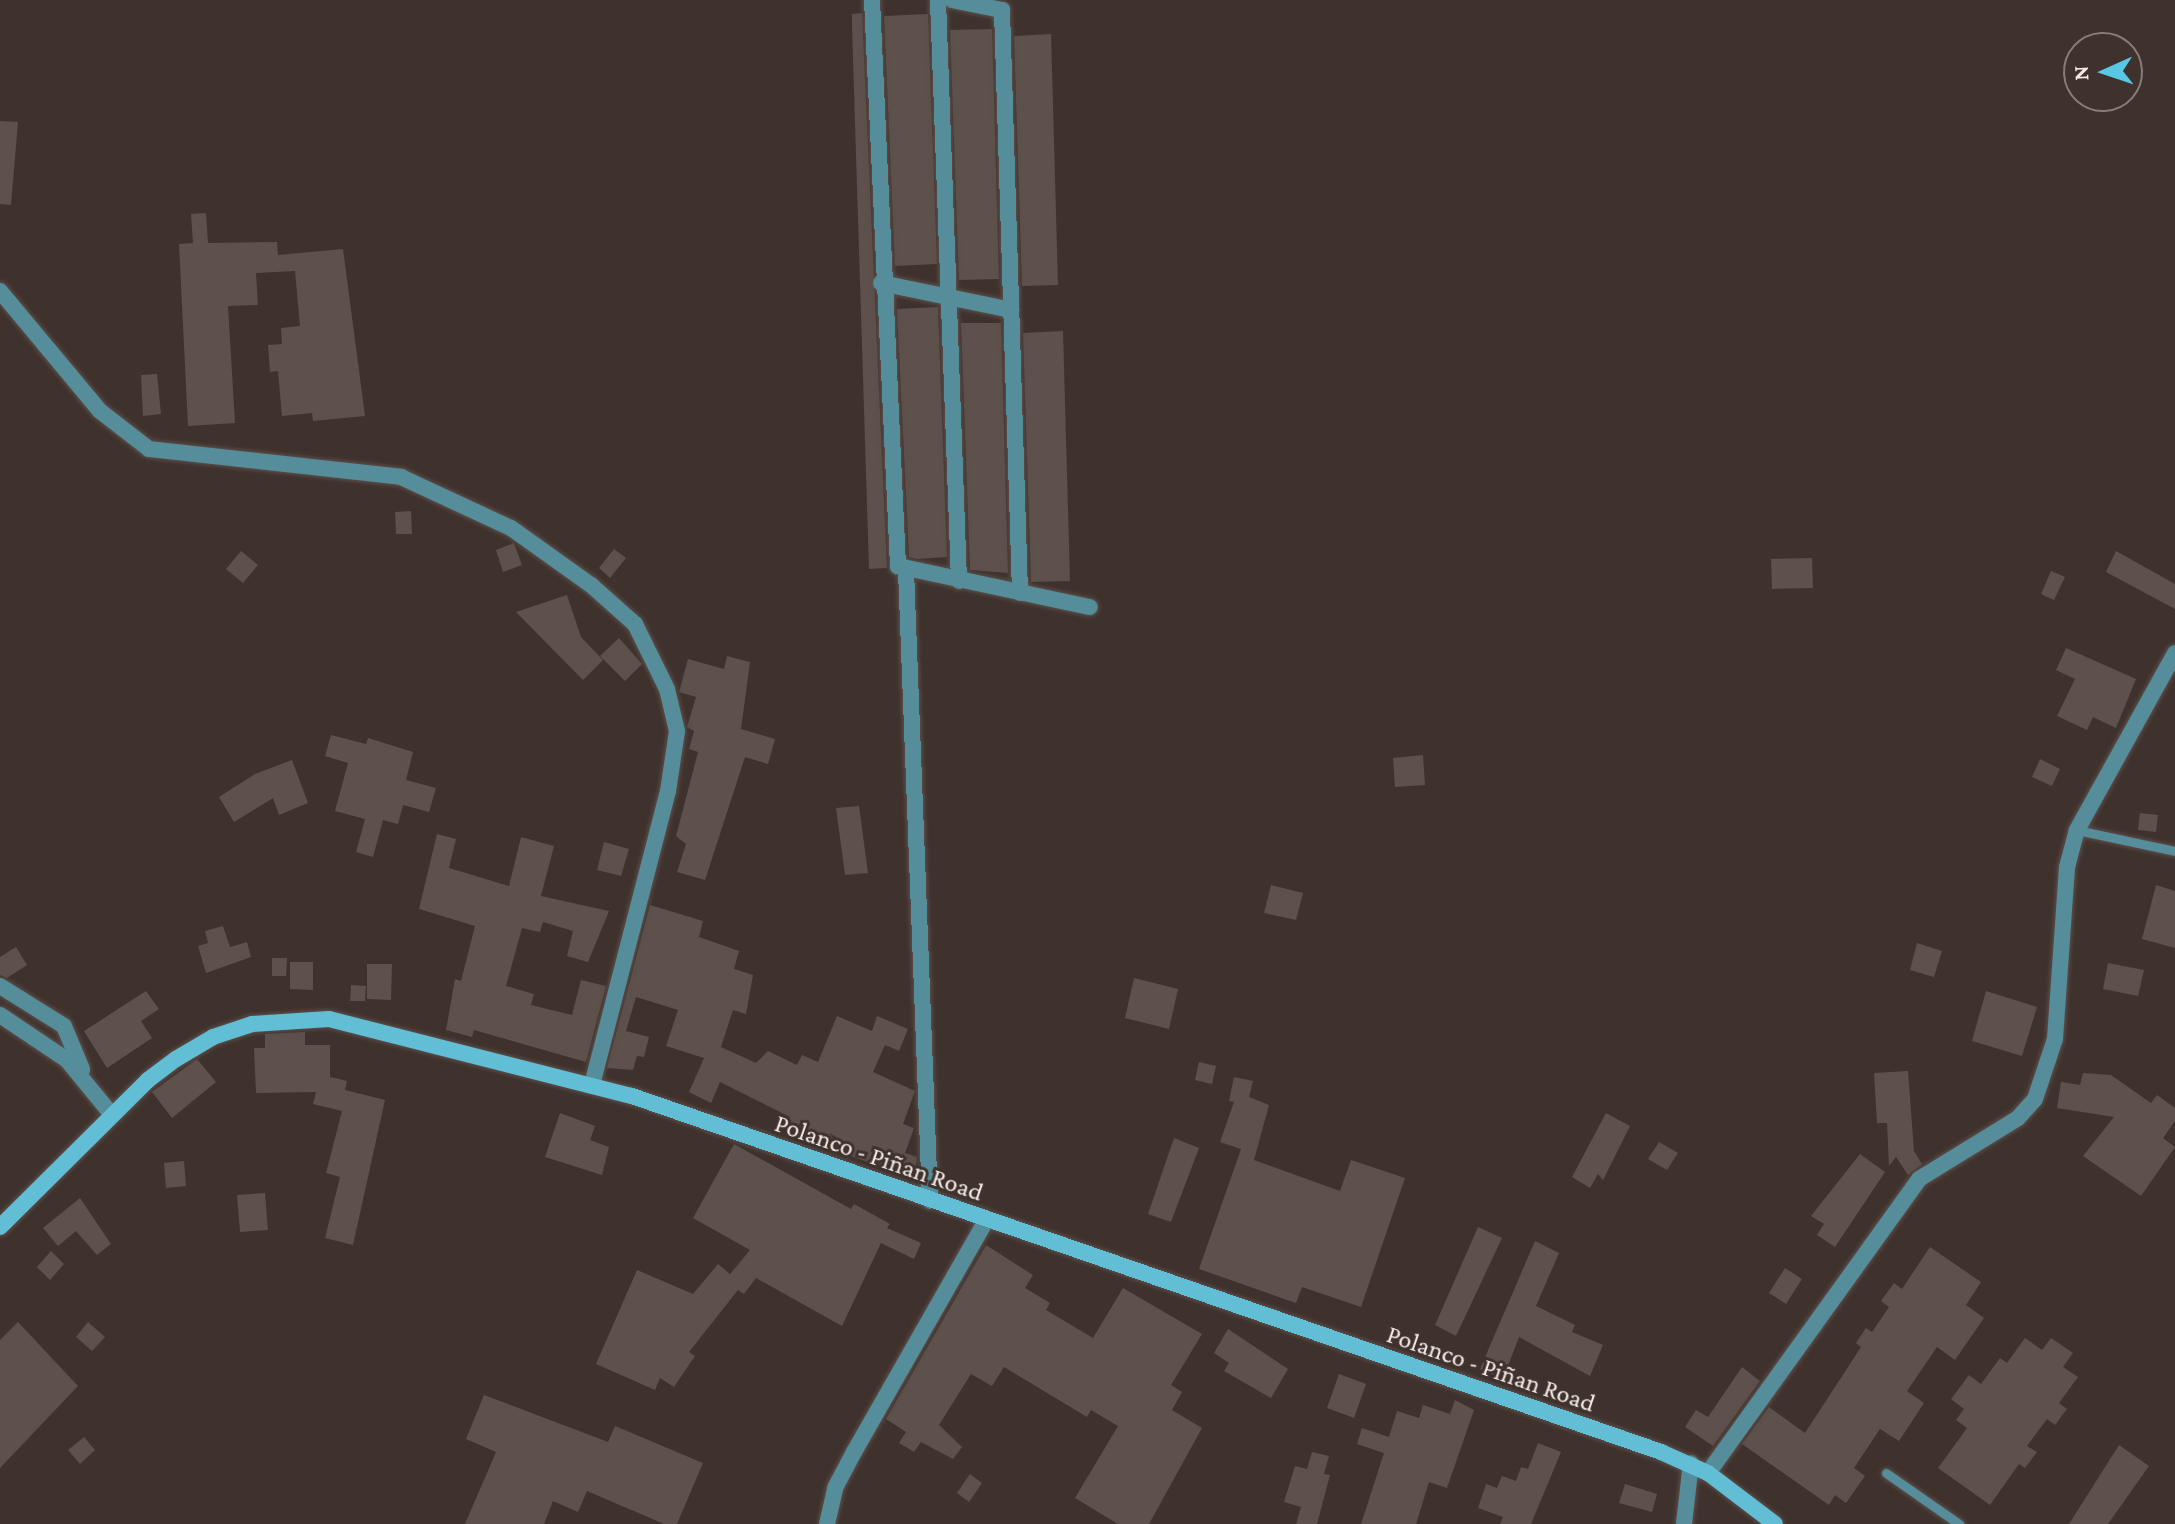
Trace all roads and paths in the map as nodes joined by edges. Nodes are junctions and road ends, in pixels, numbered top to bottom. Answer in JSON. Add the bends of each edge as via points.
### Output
{"nodes":[{"id":1,"x":872,"y":0,"type":"edge"},
{"id":2,"x":938,"y":0,"type":"edge"},
{"id":3,"x":952,"y":0,"type":"edge"},
{"id":4,"x":881,"y":283,"type":"junction"},
{"id":5,"x":0,"y":291,"type":"edge"},
{"id":6,"x":950,"y":297,"type":"junction"},
{"id":7,"x":1011,"y":310,"type":"junction"},
{"id":8,"x":906,"y":570,"type":"junction"},
{"id":9,"x":959,"y":581,"type":"junction"},
{"id":10,"x":1020,"y":593,"type":"junction"},
{"id":11,"x":1090,"y":607,"type":"dead end"},
{"id":12,"x":2175,"y":653,"type":"edge"},
{"id":13,"x":2077,"y":830,"type":"junction"},
{"id":14,"x":2175,"y":851,"type":"edge"},
{"id":15,"x":0,"y":986,"type":"edge"},
{"id":16,"x":0,"y":1015,"type":"edge"},
{"id":17,"x":592,"y":1084,"type":"junction"},
{"id":18,"x":91,"y":1089,"type":"junction"},
{"id":19,"x":112,"y":1115,"type":"junction"},
{"id":20,"x":930,"y":1201,"type":"junction"},
{"id":21,"x":986,"y":1221,"type":"junction"},
{"id":22,"x":0,"y":1227,"type":"edge"},
{"id":23,"x":1691,"y":1463,"type":"junction"},
{"id":24,"x":1708,"y":1473,"type":"junction"},
{"id":25,"x":1886,"y":1473,"type":"dead end"},
{"id":26,"x":827,"y":1524,"type":"edge"},
{"id":27,"x":1684,"y":1524,"type":"edge"},
{"id":28,"x":1775,"y":1524,"type":"edge"},
{"id":29,"x":1959,"y":1524,"type":"edge"}],
"edges":[{"from":1,"to":4,"type":"street"},
{"from":2,"to":6,"type":"street"},
{"from":3,"to":7,"type":"street","via":[[1002,10]]},
{"from":4,"to":6,"type":"street"},
{"from":4,"to":8,"type":"street","via":[[896,560]]},
{"from":5,"to":17,"type":"street","via":[[100,411],[149,449],[401,477],[511,528],[635,624],[658,665],[677,731],[668,791]]},
{"from":6,"to":7,"type":"street"},
{"from":6,"to":9,"type":"street"},
{"from":7,"to":10,"type":"street"},
{"from":8,"to":9,"type":"street"},
{"from":8,"to":20,"type":"street"},
{"from":9,"to":10,"type":"street"},
{"from":10,"to":11,"type":"street"},
{"from":12,"to":13,"type":"street"},
{"from":13,"to":14,"type":"lane"},
{"from":13,"to":24,"type":"street","via":[[2067,867],[2055,1039],[2035,1099],[2018,1118],[1919,1179]]},
{"from":15,"to":18,"type":"street","via":[[64,1026]]},
{"from":16,"to":18,"type":"street","via":[[67,1060]]},
{"from":17,"to":19,"type":"main road","name":"Polanco - Piñan Road","via":[[371,1027],[329,1019],[286,1019],[213,1037],[148,1080]]},
{"from":17,"to":20,"type":"main road","name":"Polanco - Piñan Road"},
{"from":18,"to":19,"type":"street"},
{"from":19,"to":22,"type":"main road","name":"Polanco - Piñan Road"},
{"from":20,"to":21,"type":"main road","name":"Polanco - Piñan Road"},
{"from":21,"to":23,"type":"main road","name":"Polanco - Piñan Road"},
{"from":21,"to":26,"type":"street","via":[[835,1488]]},
{"from":23,"to":24,"type":"main road","name":"Polanco - Piñan Road"},
{"from":23,"to":27,"type":"street"},
{"from":24,"to":28,"type":"main road","name":"Polanco - Piñan Road"},
{"from":25,"to":29,"type":"lane"}]}
